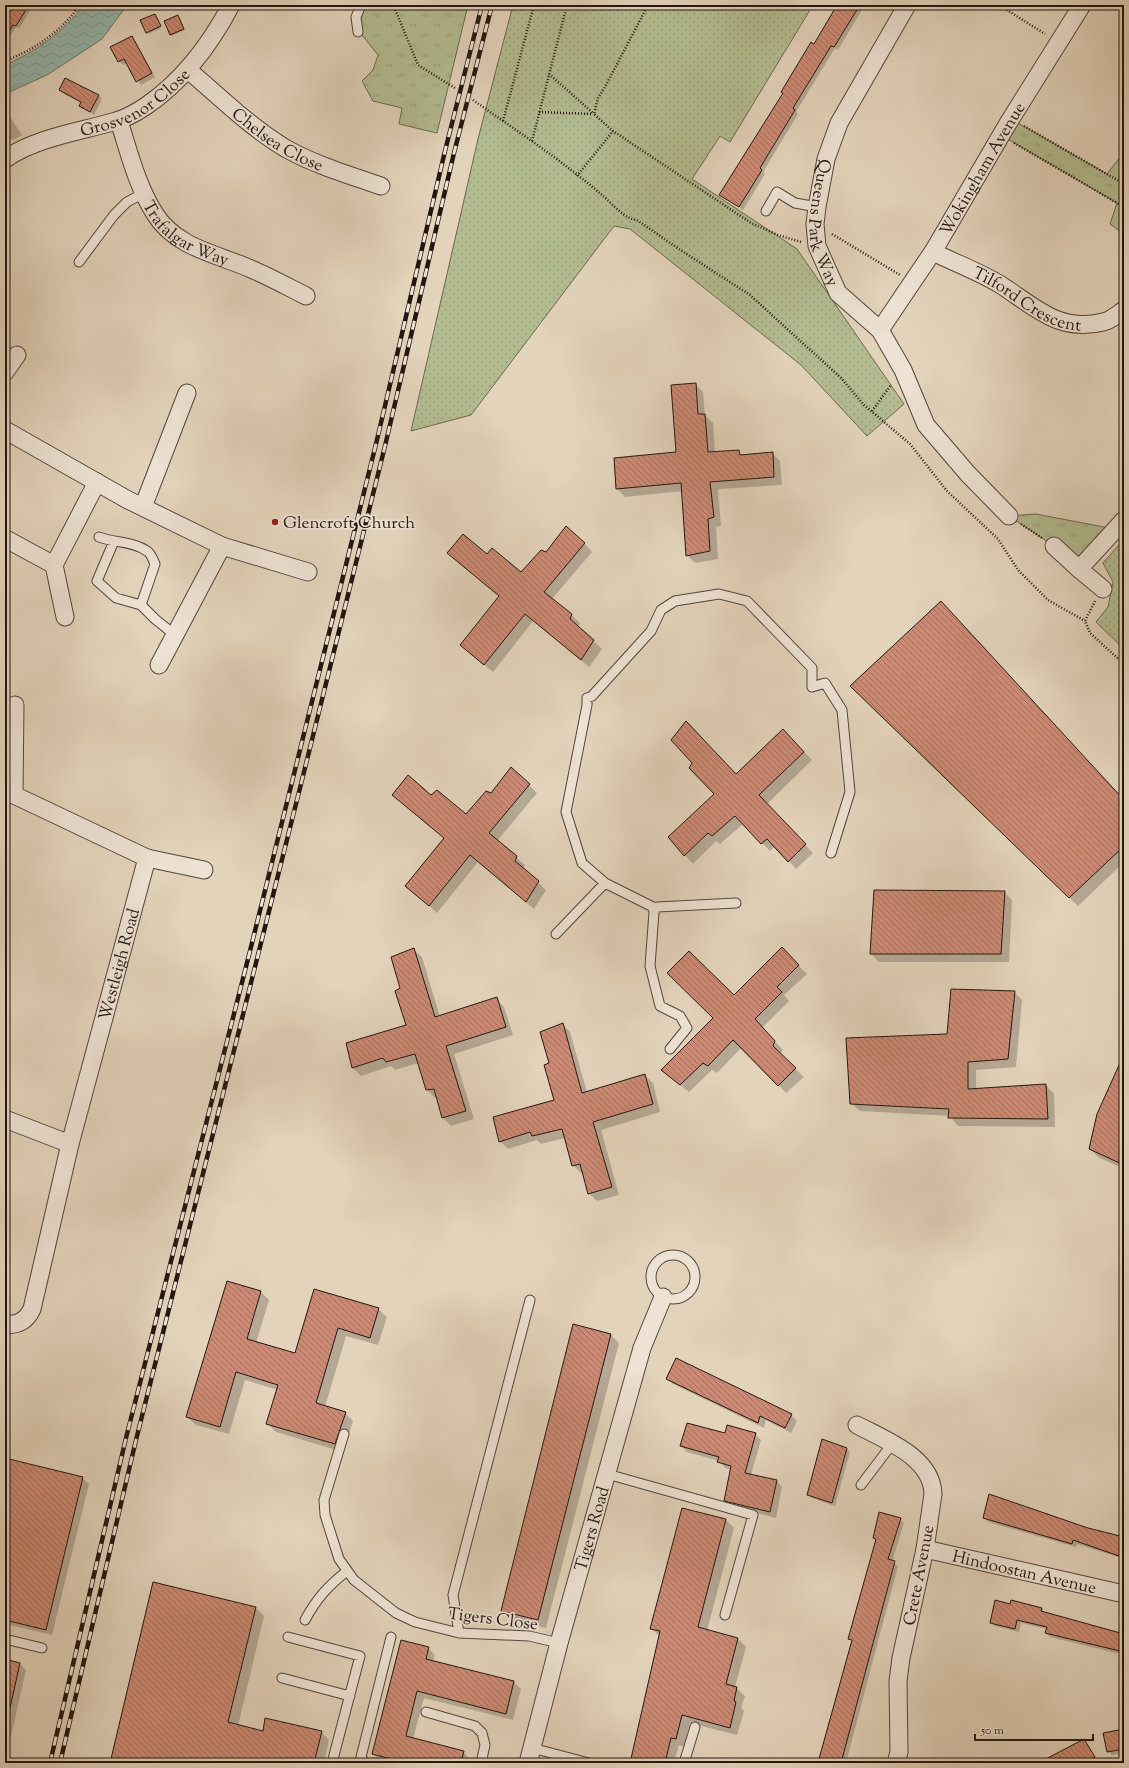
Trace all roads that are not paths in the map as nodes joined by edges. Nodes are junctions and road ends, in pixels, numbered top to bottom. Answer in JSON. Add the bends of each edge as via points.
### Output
{"nodes":[{"id":1,"x":232,"y":5,"type":"edge"},
{"id":2,"x":361,"y":5,"type":"edge"},
{"id":3,"x":907,"y":5,"type":"edge"},
{"id":4,"x":1082,"y":5,"type":"edge"},
{"id":5,"x":358,"y":32,"type":"dead end"},
{"id":6,"x":188,"y":70,"type":"junction"},
{"id":7,"x":119,"y":121,"type":"junction"},
{"id":8,"x":5,"y":159,"type":"edge"},
{"id":9,"x":381,"y":186,"type":"dead end"},
{"id":10,"x":144,"y":193,"type":"junction"},
{"id":11,"x":817,"y":207,"type":"junction"},
{"id":12,"x":766,"y":211,"type":"dead end"},
{"id":13,"x":933,"y":252,"type":"junction"},
{"id":14,"x":79,"y":262,"type":"dead end"},
{"id":15,"x":306,"y":296,"type":"dead end"},
{"id":16,"x":1124,"y":310,"type":"edge"},
{"id":17,"x":880,"y":330,"type":"junction"},
{"id":18,"x":17,"y":355,"type":"dead end"},
{"id":19,"x":5,"y":372,"type":"edge"},
{"id":20,"x":187,"y":393,"type":"dead end"},
{"id":21,"x":5,"y":430,"type":"edge"},
{"id":22,"x":97,"y":482,"type":"junction"},
{"id":23,"x":144,"y":507,"type":"junction"},
{"id":24,"x":1009,"y":516,"type":"road end"},
{"id":25,"x":1124,"y":520,"type":"edge"},
{"id":26,"x":99,"y":537,"type":"dead end"},
{"id":27,"x":6,"y":539,"type":"dead end"},
{"id":28,"x":114,"y":542,"type":"junction"},
{"id":29,"x":222,"y":546,"type":"junction"},
{"id":30,"x":1054,"y":546,"type":"road end"},
{"id":31,"x":54,"y":565,"type":"junction"},
{"id":32,"x":1079,"y":569,"type":"junction"},
{"id":33,"x":308,"y":572,"type":"dead end"},
{"id":34,"x":1103,"y":589,"type":"road end"},
{"id":35,"x":141,"y":605,"type":"junction"},
{"id":36,"x":65,"y":617,"type":"dead end"},
{"id":37,"x":176,"y":635,"type":"junction"},
{"id":38,"x":159,"y":665,"type":"dead end"},
{"id":39,"x":15,"y":705,"type":"dead end"},
{"id":40,"x":9,"y":798,"type":"edge"},
{"id":41,"x":831,"y":853,"type":"dead end"},
{"id":42,"x":147,"y":858,"type":"junction"},
{"id":43,"x":204,"y":870,"type":"dead end"},
{"id":44,"x":605,"y":883,"type":"junction"},
{"id":45,"x":736,"y":902,"type":"dead end"},
{"id":46,"x":654,"y":912,"type":"junction"},
{"id":47,"x":556,"y":934,"type":"dead end"},
{"id":48,"x":670,"y":1049,"type":"dead end"},
{"id":49,"x":5,"y":1119,"type":"edge"},
{"id":50,"x":70,"y":1144,"type":"junction"},
{"id":51,"x":663,"y":1297,"type":"junction"},
{"id":52,"x":530,"y":1300,"type":"dead end"},
{"id":53,"x":5,"y":1324,"type":"edge"},
{"id":54,"x":857,"y":1425,"type":"dead end"},
{"id":55,"x":344,"y":1434,"type":"dead end"},
{"id":56,"x":892,"y":1444,"type":"junction"},
{"id":57,"x":607,"y":1474,"type":"junction"},
{"id":58,"x":861,"y":1485,"type":"dead end"},
{"id":59,"x":926,"y":1549,"type":"junction"},
{"id":60,"x":347,"y":1571,"type":"junction"},
{"id":61,"x":1124,"y":1594,"type":"edge"},
{"id":62,"x":725,"y":1616,"type":"dead end"},
{"id":63,"x":305,"y":1620,"type":"dead end"},
{"id":64,"x":459,"y":1633,"type":"junction"},
{"id":65,"x":288,"y":1637,"type":"dead end"},
{"id":66,"x":391,"y":1637,"type":"dead end"},
{"id":67,"x":5,"y":1639,"type":"edge"},
{"id":68,"x":559,"y":1643,"type":"junction"},
{"id":69,"x":42,"y":1648,"type":"dead end"},
{"id":70,"x":282,"y":1678,"type":"dead end"},
{"id":71,"x":350,"y":1696,"type":"junction"},
{"id":72,"x":426,"y":1712,"type":"dead end"},
{"id":73,"x":695,"y":1727,"type":"dead end"},
{"id":74,"x":530,"y":1755,"type":"edge"},
{"id":75,"x":332,"y":1763,"type":"edge"},
{"id":76,"x":365,"y":1763,"type":"edge"},
{"id":77,"x":481,"y":1763,"type":"edge"},
{"id":78,"x":589,"y":1763,"type":"edge"},
{"id":79,"x":684,"y":1763,"type":"edge"},
{"id":80,"x":896,"y":1763,"type":"edge"}],
"edges":[{"from":1,"to":6,"type":"street","name":"Grosvenor Close","via":[[212,39]]},
{"from":2,"to":5,"type":"lane","via":[[356,17]]},
{"from":3,"to":11,"type":"street","name":"Queens Park Way","via":[[839,123],[826,159]]},
{"from":4,"to":13,"type":"street","name":"Wokingham Avenue","via":[[1001,135]]},
{"from":6,"to":7,"type":"street","name":"Grosvenor Close","via":[[155,100]]},
{"from":6,"to":9,"type":"street","name":"Chelsea Close","via":[[254,126],[285,147],[345,174]]},
{"from":7,"to":8,"type":"street","name":"Grosvenor Close","via":[[39,142]]},
{"from":7,"to":10,"type":"street","name":"Trafalgar Way"},
{"from":10,"to":14,"type":"lane","via":[[127,202],[114,215]]},
{"from":10,"to":15,"type":"street","name":"Trafalgar Way","via":[[163,226],[184,242],[251,269]]},
{"from":11,"to":12,"type":"lane","via":[[795,203],[777,192]]},
{"from":11,"to":17,"type":"street","name":"Queens Park Way","via":[[817,246],[838,293]]},
{"from":13,"to":16,"type":"street","name":"Tilford Crescent","via":[[1000,284],[1048,317],[1062,323],[1080,325],[1104,322]]},
{"from":13,"to":17,"type":"street","name":"Wokingham Avenue"},
{"from":17,"to":24,"type":"street","name":"Queens Park Way","via":[[902,370],[926,425]]},
{"from":18,"to":19,"type":"street"},
{"from":20,"to":23,"type":"street"},
{"from":21,"to":22,"type":"street"},
{"from":22,"to":23,"type":"street"},
{"from":22,"to":31,"type":"street"},
{"from":23,"to":29,"type":"street"},
{"from":25,"to":32,"type":"street"},
{"from":26,"to":28,"type":"lane"},
{"from":27,"to":31,"type":"street"},
{"from":28,"to":35,"type":"lane","via":[[127,542],[148,551],[155,564]]},
{"from":28,"to":35,"type":"lane","via":[[97,581],[116,598]]},
{"from":29,"to":33,"type":"street"},
{"from":29,"to":37,"type":"street"},
{"from":30,"to":32,"type":"street"},
{"from":31,"to":36,"type":"street"},
{"from":32,"to":34,"type":"street"},
{"from":35,"to":37,"type":"lane","via":[[155,620]]},
{"from":37,"to":38,"type":"street"},
{"from":39,"to":40,"type":"street"},
{"from":40,"to":42,"type":"street"},
{"from":41,"to":44,"type":"lane","via":[[850,792],[842,710],[825,683],[812,686],[812,668],[746,601],[719,594],[675,601],[661,610],[651,631],[592,696],[587,698],[566,812],[582,863]]},
{"from":42,"to":43,"type":"street"},
{"from":42,"to":50,"type":"street","name":"Westleigh Road"},
{"from":44,"to":46,"type":"lane","via":[[653,907]]},
{"from":44,"to":47,"type":"lane"},
{"from":45,"to":46,"type":"lane","via":[[657,907]]},
{"from":46,"to":48,"type":"lane","via":[[650,966],[660,1006],[680,1016],[687,1028]]},
{"from":49,"to":50,"type":"street"},
{"from":50,"to":53,"type":"street","name":"Westleigh Road","via":[[32,1309],[26,1319],[15,1324]]},
{"from":51,"to":51,"type":"lane","via":[[677,1299],[689,1292],[693,1286],[695,1280],[692,1266],[681,1256],[666,1255],[654,1264],[650,1279],[652,1287]]},
{"from":51,"to":57,"type":"street","name":"Tigers Road","via":[[642,1348]]},
{"from":52,"to":64,"type":"lane","via":[[453,1595]]},
{"from":54,"to":56,"type":"street","name":"Crete Avenue"},
{"from":55,"to":60,"type":"lane","name":"Tigers Close","via":[[324,1500],[331,1535],[339,1559]]},
{"from":56,"to":58,"type":"lane"},
{"from":56,"to":59,"type":"street","name":"Crete Avenue","via":[[919,1461],[933,1485]]},
{"from":57,"to":62,"type":"lane","via":[[753,1515]]},
{"from":57,"to":68,"type":"street","name":"Tigers Road"},
{"from":59,"to":61,"type":"street","name":"Hindoostan Avenue"},
{"from":59,"to":80,"type":"street","name":"Crete Avenue","via":[[901,1658],[898,1681],[899,1752]]},
{"from":60,"to":63,"type":"lane","via":[[329,1584],[314,1602]]},
{"from":60,"to":64,"type":"lane","name":"Tigers Close","via":[[372,1596],[396,1613],[415,1622]]},
{"from":64,"to":68,"type":"lane","name":"Tigers Close","via":[[529,1636]]},
{"from":65,"to":71,"type":"lane","via":[[360,1656]]},
{"from":66,"to":76,"type":"lane","via":[[361,1757]]},
{"from":67,"to":69,"type":"lane"},
{"from":68,"to":74,"type":"street","name":"Tigers Road"},
{"from":70,"to":71,"type":"lane"},
{"from":71,"to":75,"type":"lane"},
{"from":72,"to":77,"type":"lane","via":[[475,1726],[482,1733],[485,1745]]},
{"from":73,"to":79,"type":"lane"},
{"from":74,"to":78,"type":"lane"}]}
